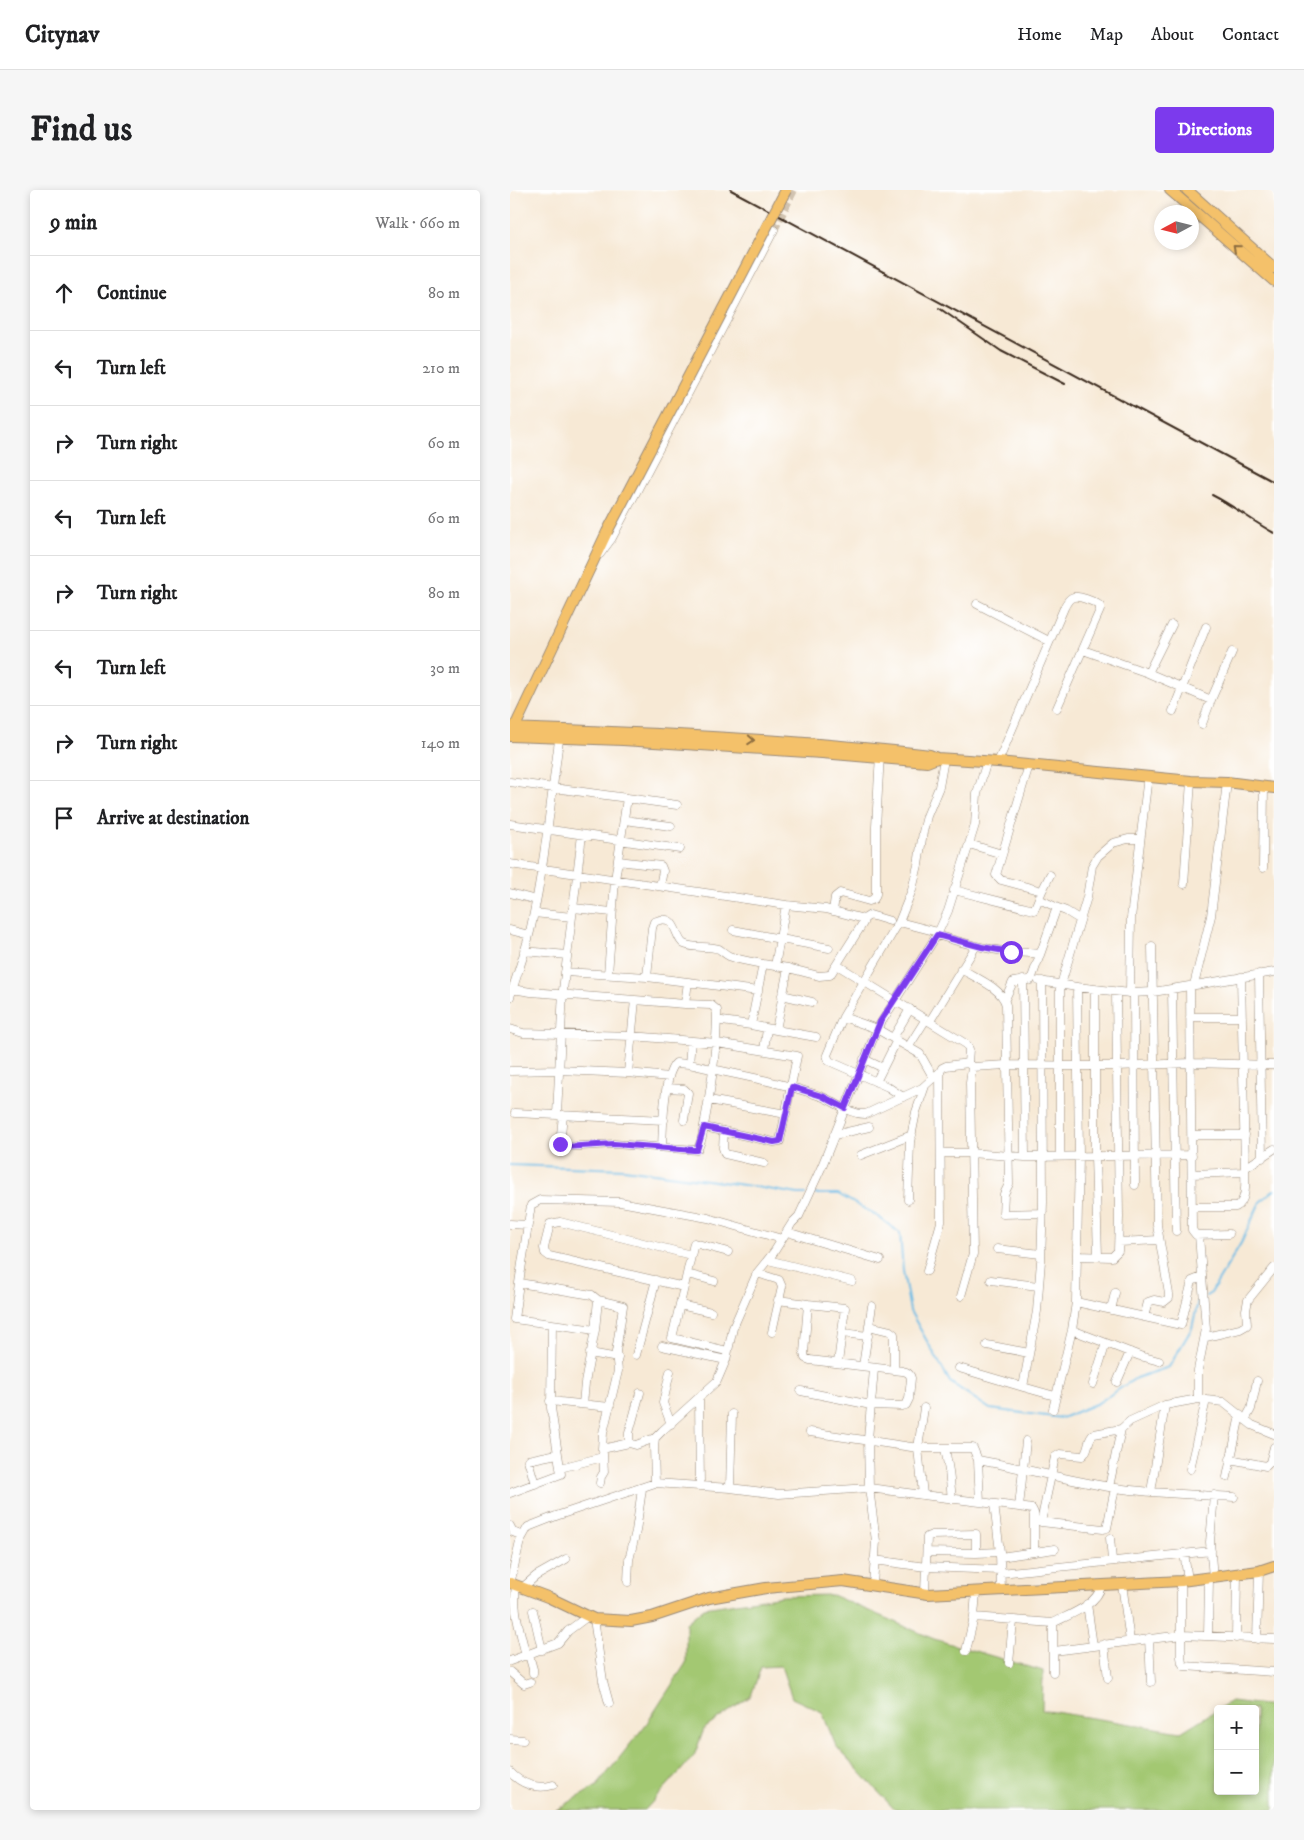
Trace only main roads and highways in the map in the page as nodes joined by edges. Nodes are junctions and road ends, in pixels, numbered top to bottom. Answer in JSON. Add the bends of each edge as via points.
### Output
{"nodes":[{"id":1,"x":786,"y":190,"type":"edge"},
{"id":2,"x":1170,"y":190,"type":"edge"},
{"id":3,"x":1187,"y":190,"type":"edge"},
{"id":4,"x":1260,"y":257,"type":"junction"},
{"id":5,"x":1274,"y":258,"type":"edge"},
{"id":6,"x":1274,"y":268,"type":"edge"},
{"id":7,"x":1274,"y":280,"type":"edge"},
{"id":8,"x":511,"y":732,"type":"edge"},
{"id":9,"x":1269,"y":787,"type":"edge"},
{"id":10,"x":1268,"y":1570,"type":"edge"},
{"id":11,"x":515,"y":1585,"type":"edge"}],
"edges":[{"from":1,"to":8,"type":"main road","bridge":true,"via":[[607,532]]},
{"from":7,"to":2,"type":"main road","one_way":true},
{"from":3,"to":4,"type":"main road"},
{"from":4,"to":5,"type":"main road"},
{"from":4,"to":6,"type":"main road"},
{"from":8,"to":9,"type":"main road","via":[[880,753],[926,762],[940,758],[987,761]]},
{"from":10,"to":11,"type":"main road","via":[[1211,1578],[1101,1586],[925,1594],[843,1581],[766,1588],[709,1598],[631,1621],[591,1618]]}]}
